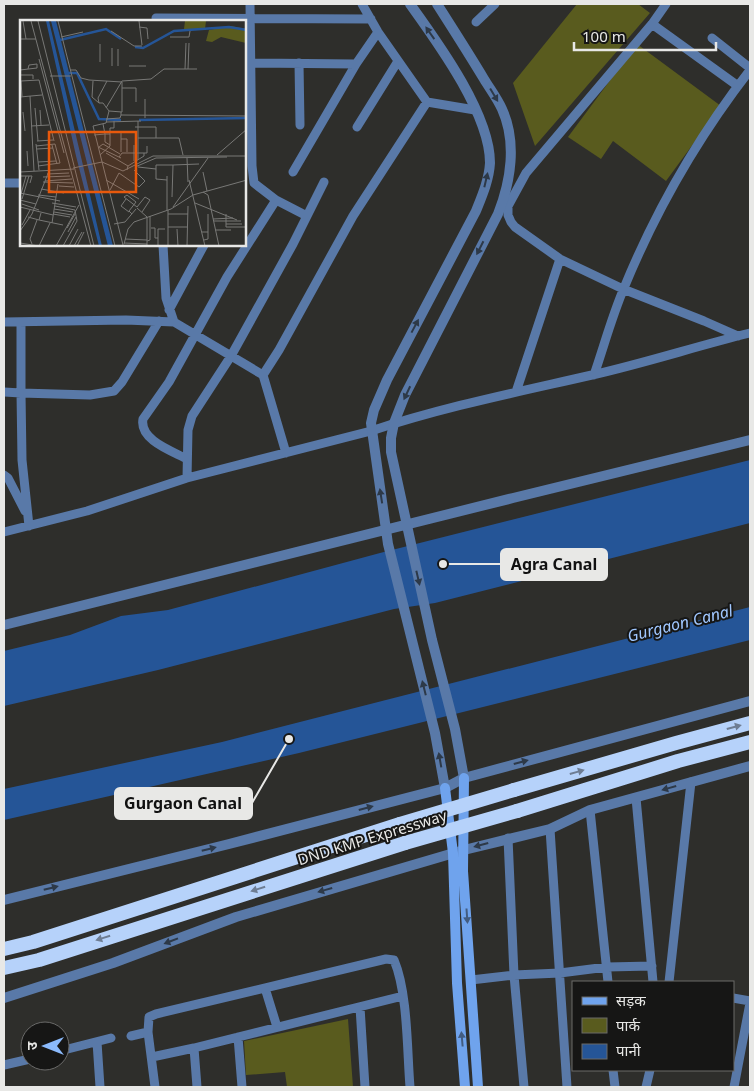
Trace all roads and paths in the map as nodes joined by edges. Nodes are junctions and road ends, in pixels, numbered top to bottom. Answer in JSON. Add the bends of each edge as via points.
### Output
{"nodes":[{"id":1,"x":250,"y":4,"type":"edge"},
{"id":2,"x":362,"y":4,"type":"edge"},
{"id":3,"x":410,"y":4,"type":"edge"},
{"id":4,"x":437,"y":4,"type":"edge"},
{"id":5,"x":495,"y":4,"type":"edge"},
{"id":6,"x":666,"y":4,"type":"edge"},
{"id":7,"x":156,"y":18,"type":"dead end"},
{"id":8,"x":250,"y":18,"type":"junction"},
{"id":9,"x":370,"y":19,"type":"junction"},
{"id":10,"x":476,"y":22,"type":"dead end"},
{"id":11,"x":652,"y":24,"type":"junction"},
{"id":12,"x":378,"y":32,"type":"junction"},
{"id":13,"x":712,"y":38,"type":"dead end"},
{"id":14,"x":398,"y":61,"type":"junction"},
{"id":15,"x":248,"y":63,"type":"edge"},
{"id":16,"x":299,"y":63,"type":"junction"},
{"id":17,"x":356,"y":64,"type":"junction"},
{"id":18,"x":750,"y":69,"type":"edge"},
{"id":19,"x":738,"y":86,"type":"junction"},
{"id":20,"x":427,"y":102,"type":"junction"},
{"id":21,"x":248,"y":107,"type":"edge"},
{"id":22,"x":475,"y":110,"type":"junction"},
{"id":23,"x":300,"y":125,"type":"dead end"},
{"id":24,"x":357,"y":127,"type":"dead end"},
{"id":25,"x":248,"y":138,"type":"edge"},
{"id":26,"x":293,"y":172,"type":"dead end"},
{"id":27,"x":324,"y":182,"type":"dead end"},
{"id":28,"x":4,"y":183,"type":"edge"},
{"id":29,"x":20,"y":183,"type":"edge"},
{"id":30,"x":250,"y":183,"type":"edge"},
{"id":31,"x":276,"y":200,"type":"junction"},
{"id":32,"x":307,"y":216,"type":"junction"},
{"id":33,"x":163,"y":246,"type":"edge"},
{"id":34,"x":203,"y":246,"type":"edge"},
{"id":35,"x":560,"y":259,"type":"junction"},
{"id":36,"x":623,"y":289,"type":"junction"},
{"id":37,"x":169,"y":310,"type":"junction"},
{"id":38,"x":159,"y":321,"type":"junction"},
{"id":39,"x":4,"y":322,"type":"edge"},
{"id":40,"x":20,"y":322,"type":"junction"},
{"id":41,"x":174,"y":322,"type":"junction"},
{"id":42,"x":750,"y":333,"type":"edge"},
{"id":43,"x":195,"y":335,"type":"junction"},
{"id":44,"x":738,"y":336,"type":"junction"},
{"id":45,"x":231,"y":356,"type":"junction"},
{"id":46,"x":263,"y":375,"type":"junction"},
{"id":47,"x":594,"y":375,"type":"junction"},
{"id":48,"x":4,"y":392,"type":"edge"},
{"id":49,"x":516,"y":392,"type":"junction"},
{"id":50,"x":21,"y":393,"type":"junction"},
{"id":51,"x":394,"y":424,"type":"junction"},
{"id":52,"x":371,"y":431,"type":"junction"},
{"id":53,"x":750,"y":440,"type":"edge"},
{"id":54,"x":286,"y":453,"type":"junction"},
{"id":55,"x":187,"y":459,"type":"junction"},
{"id":56,"x":4,"y":475,"type":"edge"},
{"id":57,"x":187,"y":478,"type":"junction"},
{"id":58,"x":28,"y":516,"type":"junction"},
{"id":59,"x":406,"y":525,"type":"junction"},
{"id":60,"x":29,"y":526,"type":"junction"},
{"id":61,"x":386,"y":531,"type":"junction"},
{"id":62,"x":4,"y":532,"type":"edge"},
{"id":63,"x":4,"y":625,"type":"edge"},
{"id":64,"x":750,"y":701,"type":"edge"},
{"id":65,"x":750,"y":723,"type":"edge"},
{"id":66,"x":750,"y":742,"type":"edge"},
{"id":67,"x":750,"y":766,"type":"edge"},
{"id":68,"x":464,"y":778,"type":"junction"},
{"id":69,"x":691,"y":782,"type":"junction"},
{"id":70,"x":445,"y":788,"type":"junction"},
{"id":71,"x":636,"y":798,"type":"junction"},
{"id":72,"x":590,"y":810,"type":"junction"},
{"id":73,"x":550,"y":829,"type":"junction"},
{"id":74,"x":508,"y":838,"type":"junction"},
{"id":75,"x":458,"y":852,"type":"junction"},
{"id":76,"x":4,"y":900,"type":"edge"},
{"id":77,"x":4,"y":949,"type":"edge"},
{"id":78,"x":652,"y":966,"type":"junction"},
{"id":79,"x":607,"y":967,"type":"junction"},
{"id":80,"x":4,"y":968,"type":"edge"},
{"id":81,"x":560,"y":973,"type":"junction"},
{"id":82,"x":514,"y":975,"type":"junction"},
{"id":83,"x":471,"y":980,"type":"junction"},
{"id":84,"x":608,"y":981,"type":"edge"},
{"id":85,"x":653,"y":981,"type":"edge"},
{"id":86,"x":669,"y":981,"type":"edge"},
{"id":87,"x":266,"y":988,"type":"junction"},
{"id":88,"x":403,"y":996,"type":"junction"},
{"id":89,"x":4,"y":998,"type":"edge"},
{"id":90,"x":734,"y":998,"type":"edge"},
{"id":91,"x":750,"y":1002,"type":"edge"},
{"id":92,"x":360,"y":1007,"type":"junction"},
{"id":93,"x":277,"y":1027,"type":"junction"},
{"id":94,"x":148,"y":1032,"type":"junction"},
{"id":95,"x":131,"y":1036,"type":"dead end"},
{"id":96,"x":238,"y":1037,"type":"junction"},
{"id":97,"x":111,"y":1038,"type":"dead end"},
{"id":98,"x":97,"y":1042,"type":"junction"},
{"id":99,"x":194,"y":1048,"type":"junction"},
{"id":100,"x":70,"y":1049,"type":"edge"},
{"id":101,"x":152,"y":1057,"type":"junction"},
{"id":102,"x":20,"y":1061,"type":"edge"},
{"id":103,"x":4,"y":1065,"type":"edge"},
{"id":104,"x":613,"y":1071,"type":"edge"},
{"id":105,"x":650,"y":1071,"type":"edge"},
{"id":106,"x":100,"y":1087,"type":"edge"},
{"id":107,"x":155,"y":1087,"type":"edge"},
{"id":108,"x":197,"y":1087,"type":"edge"},
{"id":109,"x":242,"y":1087,"type":"edge"},
{"id":110,"x":365,"y":1087,"type":"edge"},
{"id":111,"x":410,"y":1087,"type":"edge"},
{"id":112,"x":466,"y":1087,"type":"edge"},
{"id":113,"x":478,"y":1087,"type":"edge"},
{"id":114,"x":524,"y":1087,"type":"edge"},
{"id":115,"x":567,"y":1087,"type":"edge"},
{"id":116,"x":614,"y":1087,"type":"edge"},
{"id":117,"x":646,"y":1087,"type":"edge"},
{"id":118,"x":734,"y":1087,"type":"edge"}],
"edges":[{"from":1,"to":8,"type":"street"},
{"from":2,"to":9,"type":"street"},
{"from":22,"to":3,"type":"street","one_way":true,"via":[[450,62]]},
{"from":4,"to":51,"type":"street","one_way":true,"via":[[502,109],[511,153],[509,177],[498,214],[405,395]]},
{"from":5,"to":10,"type":"street"},
{"from":6,"to":11,"type":"street"},
{"from":7,"to":8,"type":"street"},
{"from":8,"to":9,"type":"street"},
{"from":8,"to":15,"type":"street"},
{"from":9,"to":12,"type":"street"},
{"from":11,"to":19,"type":"street"},
{"from":11,"to":35,"type":"street","via":[[526,172],[508,206],[511,222]]},
{"from":12,"to":14,"type":"street"},
{"from":12,"to":17,"type":"street"},
{"from":13,"to":18,"type":"street"},
{"from":14,"to":20,"type":"street"},
{"from":14,"to":24,"type":"street"},
{"from":15,"to":16,"type":"street"},
{"from":15,"to":21,"type":"street"},
{"from":16,"to":17,"type":"street"},
{"from":16,"to":23,"type":"street"},
{"from":17,"to":26,"type":"street"},
{"from":18,"to":19,"type":"street"},
{"from":19,"to":36,"type":"street","via":[[671,186]]},
{"from":20,"to":22,"type":"street"},
{"from":20,"to":46,"type":"street","via":[[353,216]]},
{"from":21,"to":25,"type":"street"},
{"from":52,"to":22,"type":"street","one_way":true,"via":[[374,410],[388,380],[486,186],[490,164],[487,141]]},
{"from":25,"to":30,"type":"street"},
{"from":27,"to":32,"type":"street"},
{"from":28,"to":29,"type":"street"},
{"from":30,"to":31,"type":"street"},
{"from":31,"to":32,"type":"street"},
{"from":31,"to":43,"type":"street"},
{"from":32,"to":45,"type":"street"},
{"from":33,"to":37,"type":"street","via":[[164,287]]},
{"from":34,"to":37,"type":"street"},
{"from":35,"to":36,"type":"street"},
{"from":35,"to":49,"type":"street"},
{"from":36,"to":44,"type":"street"},
{"from":36,"to":47,"type":"street"},
{"from":37,"to":41,"type":"street"},
{"from":38,"to":40,"type":"street"},
{"from":38,"to":41,"type":"street"},
{"from":38,"to":50,"type":"street","via":[[114,391]]},
{"from":39,"to":40,"type":"street"},
{"from":40,"to":50,"type":"street"},
{"from":41,"to":43,"type":"street"},
{"from":42,"to":44,"type":"street"},
{"from":43,"to":45,"type":"street"},
{"from":43,"to":55,"type":"street","via":[[169,382],[143,419],[142,426],[155,441]]},
{"from":44,"to":47,"type":"street"},
{"from":45,"to":46,"type":"street"},
{"from":45,"to":55,"type":"street","via":[[189,423]]},
{"from":46,"to":54,"type":"street"},
{"from":47,"to":49,"type":"street"},
{"from":48,"to":50,"type":"street"},
{"from":49,"to":51,"type":"street"},
{"from":50,"to":58,"type":"street","via":[[22,460]]},
{"from":51,"to":52,"type":"street"},
{"from":51,"to":59,"type":"street","via":[[391,452]]},
{"from":52,"to":54,"type":"street"},
{"from":61,"to":52,"type":"street","one_way":true},
{"from":53,"to":59,"type":"street"},
{"from":54,"to":57,"type":"street"},
{"from":55,"to":57,"type":"street"},
{"from":56,"to":58,"type":"street"},
{"from":57,"to":60,"type":"street","via":[[87,512]]},
{"from":58,"to":60,"type":"street"},
{"from":59,"to":61,"type":"street"},
{"from":59,"to":68,"type":"street","one_way":true},
{"from":60,"to":62,"type":"street"},
{"from":61,"to":63,"type":"street"},
{"from":70,"to":61,"type":"street","one_way":true,"via":[[435,733]]},
{"from":68,"to":64,"type":"street","one_way":true},
{"from":77,"to":65,"type":"highway","name":"DND KMP Expressway","one_way":true,"bridge":true,"via":[[400,824]]},
{"from":66,"to":80,"type":"highway","name":"DND KMP Expressway","one_way":true,"bridge":true,"via":[[405,843]]},
{"from":67,"to":69,"type":"street"},
{"from":68,"to":70,"type":"street"},
{"from":68,"to":75,"type":"main road"},
{"from":69,"to":71,"type":"street","one_way":true},
{"from":69,"to":86,"type":"street"},
{"from":70,"to":75,"type":"main road"},
{"from":76,"to":70,"type":"street","one_way":true},
{"from":71,"to":72,"type":"street"},
{"from":71,"to":78,"type":"street"},
{"from":72,"to":73,"type":"street"},
{"from":72,"to":79,"type":"street"},
{"from":73,"to":74,"type":"street"},
{"from":73,"to":81,"type":"street"},
{"from":74,"to":75,"type":"street","one_way":true},
{"from":74,"to":82,"type":"street"},
{"from":75,"to":83,"type":"main road","one_way":true,"via":[[463,870]]},
{"from":75,"to":89,"type":"street","one_way":true,"via":[[236,917],[113,963]]},
{"from":112,"to":75,"type":"main road","one_way":true,"via":[[457,983]]},
{"from":78,"to":79,"type":"street"},
{"from":78,"to":85,"type":"street"},
{"from":79,"to":81,"type":"street"},
{"from":79,"to":84,"type":"street"},
{"from":81,"to":82,"type":"street"},
{"from":81,"to":115,"type":"street"},
{"from":82,"to":83,"type":"street"},
{"from":82,"to":114,"type":"street"},
{"from":83,"to":113,"type":"main road"},
{"from":87,"to":88,"type":"street","via":[[386,958],[394,960],[398,968]]},
{"from":87,"to":93,"type":"street"},
{"from":87,"to":94,"type":"street","via":[[156,1014],[149,1017]]},
{"from":88,"to":92,"type":"street"},
{"from":88,"to":111,"type":"street"},
{"from":90,"to":91,"type":"street"},
{"from":91,"to":118,"type":"street"},
{"from":92,"to":93,"type":"street"},
{"from":92,"to":110,"type":"street"},
{"from":93,"to":96,"type":"street"},
{"from":94,"to":95,"type":"street"},
{"from":94,"to":101,"type":"street"},
{"from":96,"to":99,"type":"street"},
{"from":96,"to":109,"type":"street"},
{"from":97,"to":98,"type":"street"},
{"from":98,"to":100,"type":"street"},
{"from":98,"to":106,"type":"street"},
{"from":99,"to":101,"type":"street"},
{"from":99,"to":108,"type":"street"},
{"from":101,"to":107,"type":"street"},
{"from":102,"to":103,"type":"street"},
{"from":104,"to":116,"type":"street"},
{"from":105,"to":117,"type":"street"}]}
